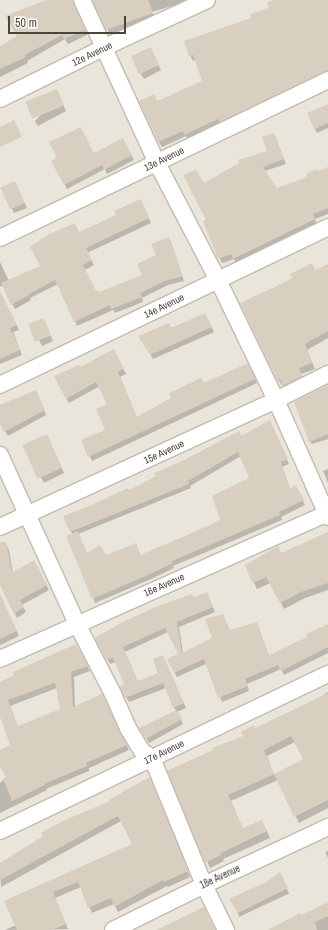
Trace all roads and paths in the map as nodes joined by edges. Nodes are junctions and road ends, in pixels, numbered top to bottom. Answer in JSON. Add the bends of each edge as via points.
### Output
{"nodes":[{"id":1,"x":82,"y":0,"type":"edge"},
{"id":2,"x":207,"y":0,"type":"edge"},
{"id":3,"x":105,"y":47,"type":"junction"},
{"id":4,"x":328,"y":80,"type":"edge"},
{"id":5,"x":0,"y":100,"type":"edge"},
{"id":6,"x":157,"y":162,"type":"junction"},
{"id":7,"x":328,"y":227,"type":"edge"},
{"id":8,"x":0,"y":238,"type":"edge"},
{"id":9,"x":218,"y":280,"type":"junction"},
{"id":10,"x":328,"y":374,"type":"edge"},
{"id":11,"x":0,"y":386,"type":"edge"},
{"id":12,"x":276,"y":400,"type":"junction"},
{"id":13,"x":0,"y":455,"type":"edge"},
{"id":14,"x":328,"y":514,"type":"edge"},
{"id":15,"x":29,"y":515,"type":"junction"},
{"id":16,"x":0,"y":527,"type":"edge"},
{"id":17,"x":77,"y":624,"type":"junction"},
{"id":18,"x":0,"y":658,"type":"edge"},
{"id":19,"x":328,"y":674,"type":"edge"},
{"id":20,"x":152,"y":758,"type":"junction"},
{"id":21,"x":328,"y":827,"type":"edge"},
{"id":22,"x":0,"y":831,"type":"edge"},
{"id":23,"x":204,"y":885,"type":"junction"},
{"id":24,"x":113,"y":930,"type":"edge"},
{"id":25,"x":226,"y":930,"type":"edge"}],
"edges":[{"from":1,"to":3,"type":"street"},
{"from":2,"to":3,"type":"street","name":"12e Avenue"},
{"from":3,"to":5,"type":"street","name":"12e Avenue"},
{"from":3,"to":6,"type":"street"},
{"from":4,"to":6,"type":"street","name":"13e Avenue"},
{"from":6,"to":8,"type":"street","name":"13e Avenue"},
{"from":6,"to":9,"type":"street"},
{"from":7,"to":9,"type":"street","name":"14e Avenue"},
{"from":9,"to":11,"type":"street","name":"14e Avenue"},
{"from":9,"to":12,"type":"street"},
{"from":10,"to":12,"type":"street","name":"15e Avenue"},
{"from":12,"to":14,"type":"street"},
{"from":12,"to":15,"type":"street","name":"15e Avenue"},
{"from":13,"to":15,"type":"street"},
{"from":14,"to":17,"type":"street","name":"16e Avenue"},
{"from":15,"to":16,"type":"street","name":"15e Avenue"},
{"from":15,"to":17,"type":"street"},
{"from":17,"to":18,"type":"street","name":"16e Avenue"},
{"from":17,"to":20,"type":"street","via":[[128,728],[142,751]]},
{"from":19,"to":20,"type":"street","name":"17e Avenue"},
{"from":20,"to":22,"type":"street","name":"17e Avenue"},
{"from":20,"to":23,"type":"street"},
{"from":21,"to":23,"type":"street","name":"18e Avenue"},
{"from":23,"to":24,"type":"street","name":"18e Avenue"},
{"from":23,"to":25,"type":"street"}]}
